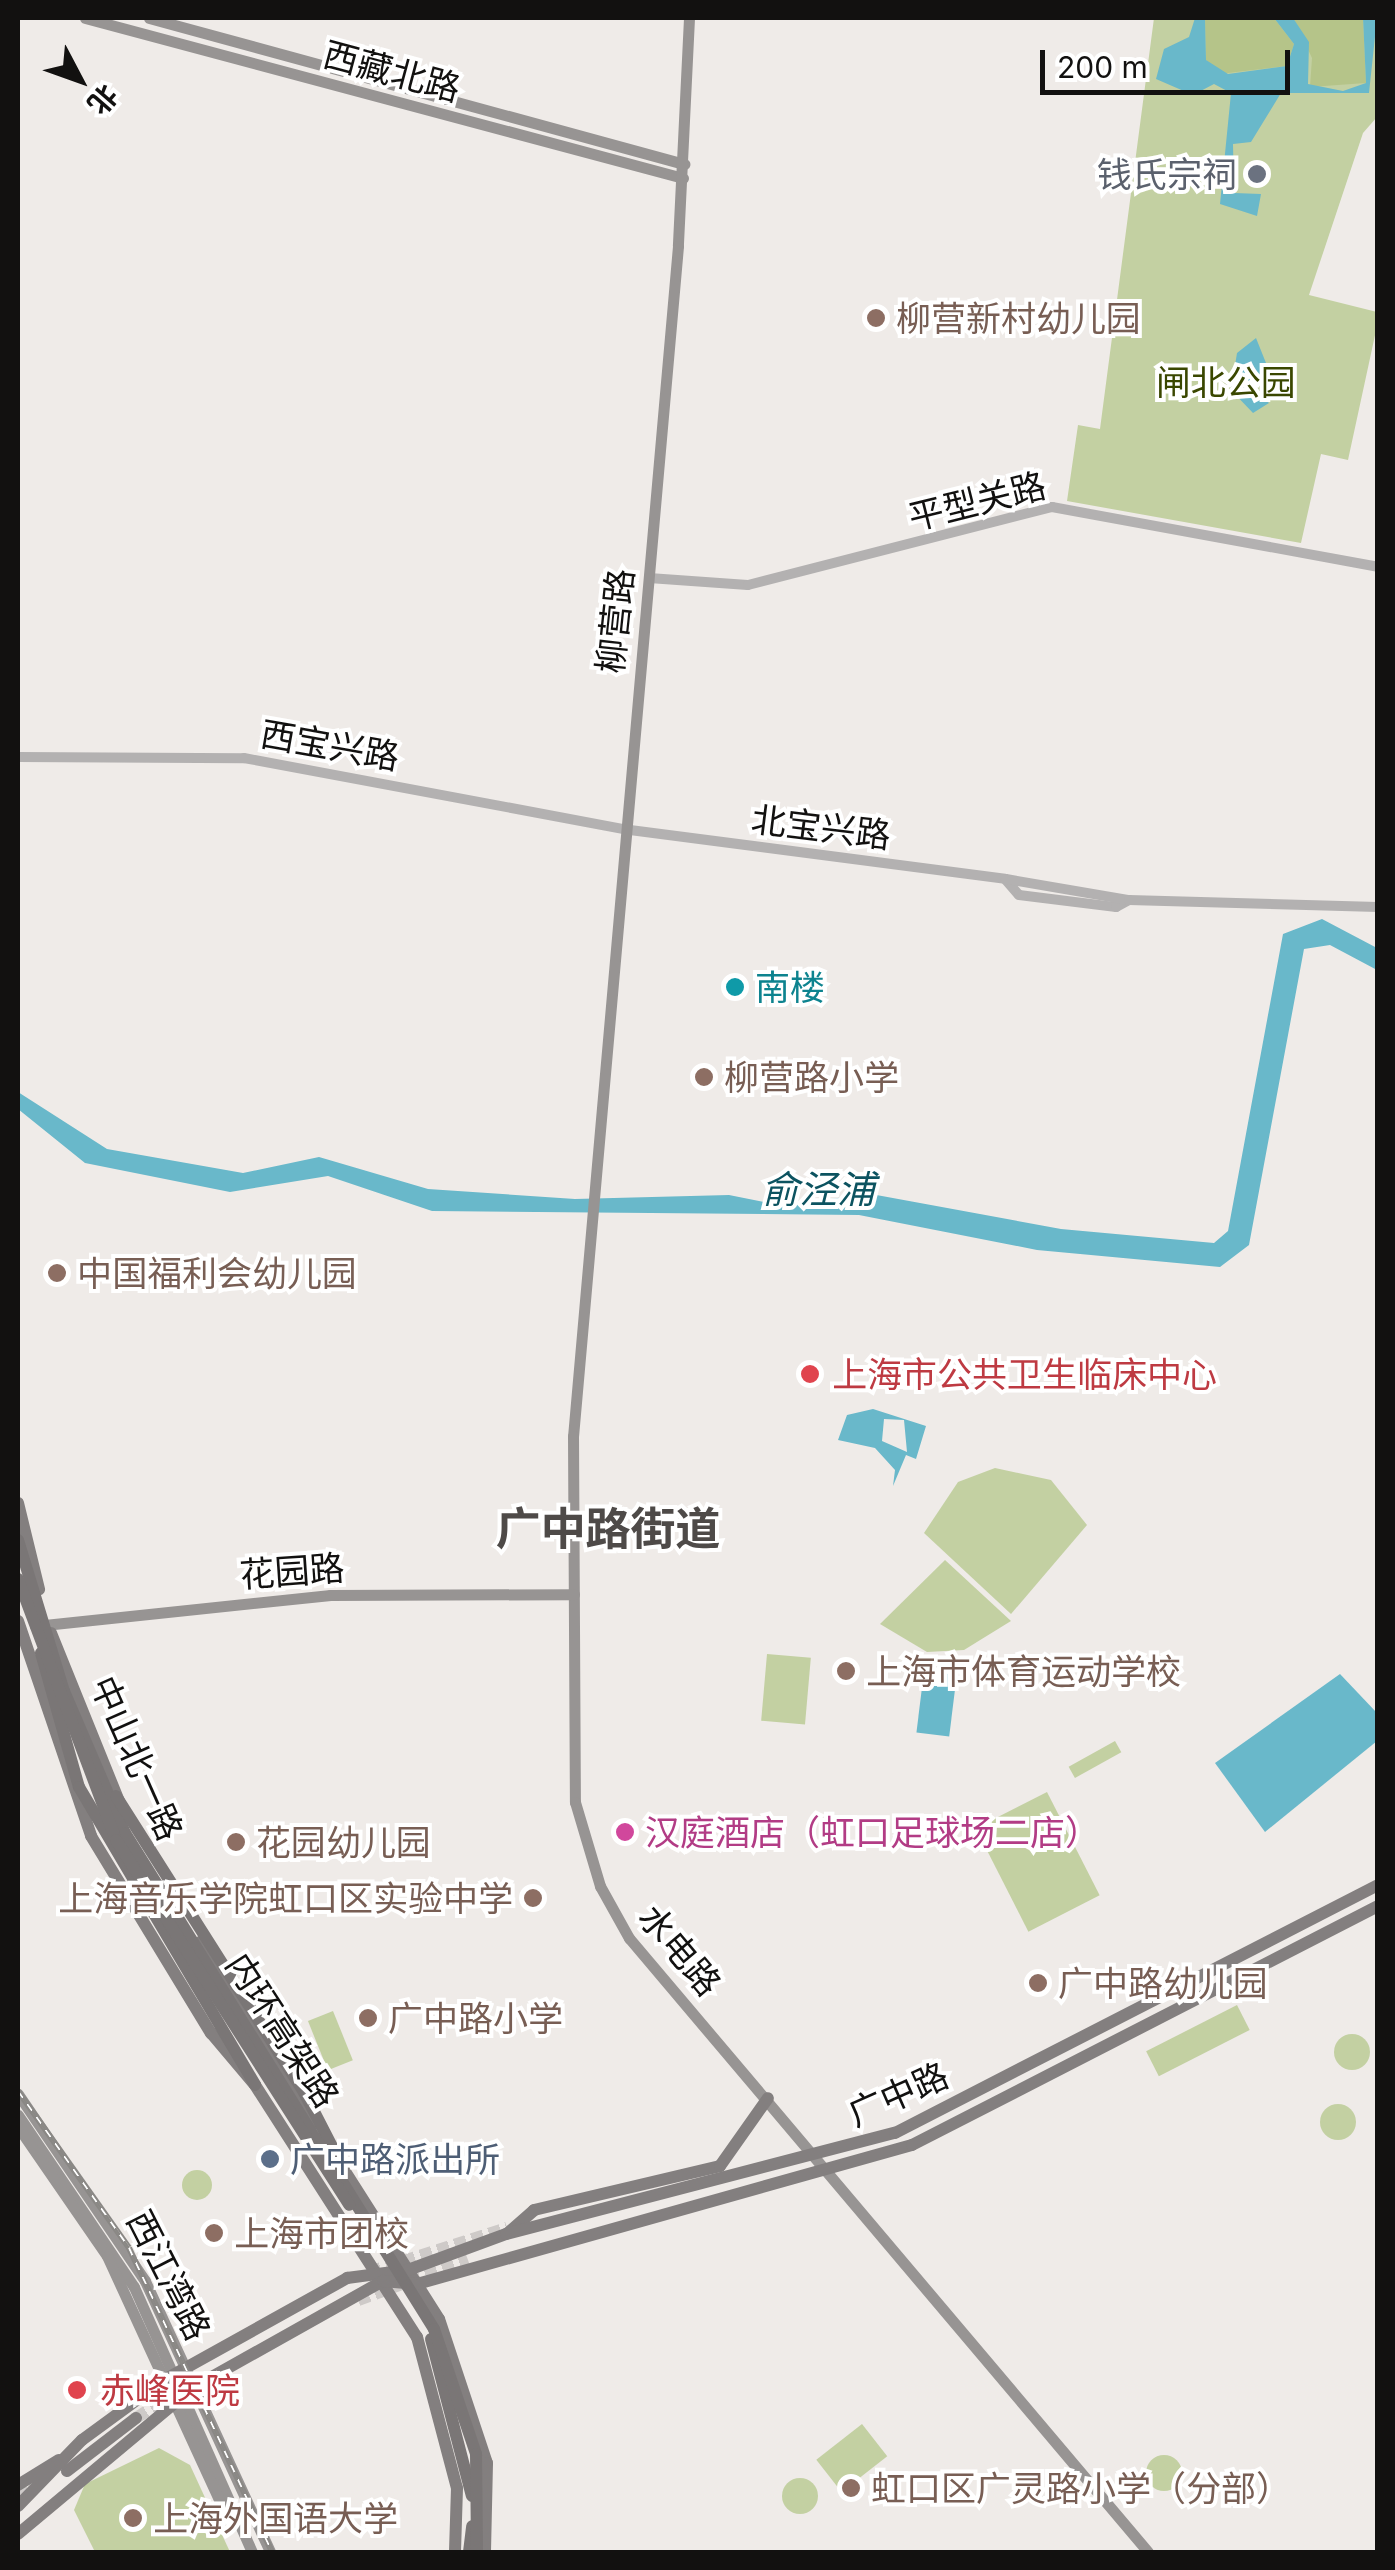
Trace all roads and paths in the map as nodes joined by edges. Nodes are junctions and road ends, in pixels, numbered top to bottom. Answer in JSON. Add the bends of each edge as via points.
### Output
{"nodes":[{"id":1,"x":86,"y":18,"type":"edge"},
{"id":2,"x":149,"y":18,"type":"edge"},
{"id":3,"x":689,"y":18,"type":"edge"},
{"id":4,"x":684,"y":164,"type":"junction"},
{"id":5,"x":683,"y":178,"type":"junction"},
{"id":6,"x":1378,"y":567,"type":"edge"},
{"id":7,"x":648,"y":578,"type":"junction"},
{"id":8,"x":18,"y":758,"type":"edge"},
{"id":9,"x":630,"y":830,"type":"junction"},
{"id":10,"x":1378,"y":907,"type":"edge"},
{"id":11,"x":597,"y":1225,"type":"joint"},
{"id":12,"x":18,"y":1503,"type":"edge"},
{"id":13,"x":18,"y":1540,"type":"edge"},
{"id":14,"x":18,"y":1579,"type":"edge"},
{"id":15,"x":574,"y":1594,"type":"junction"},
{"id":16,"x":47,"y":1622,"type":"junction"},
{"id":17,"x":18,"y":1628,"type":"edge"},
{"id":18,"x":40,"y":1650,"type":"junction"},
{"id":19,"x":88,"y":1751,"type":"junction"},
{"id":20,"x":1378,"y":1885,"type":"edge"},
{"id":21,"x":1378,"y":1906,"type":"edge"},
{"id":22,"x":255,"y":2085,"type":"junction"},
{"id":23,"x":18,"y":2094,"type":"edge"},
{"id":24,"x":768,"y":2098,"type":"junction"},
{"id":25,"x":18,"y":2114,"type":"edge"},
{"id":26,"x":18,"y":2127,"type":"edge"},
{"id":27,"x":818,"y":2158,"type":"junction"},
{"id":28,"x":790,"y":2164,"type":"junction"},
{"id":29,"x":343,"y":2168,"type":"junction"},
{"id":30,"x":831,"y":2172,"type":"junction"},
{"id":31,"x":636,"y":2196,"type":"dead end"},
{"id":32,"x":582,"y":2233,"type":"junction"},
{"id":33,"x":506,"y":2234,"type":"junction"},
{"id":34,"x":468,"y":2260,"type":"tunnel mouth"},
{"id":35,"x":374,"y":2267,"type":"junction"},
{"id":36,"x":408,"y":2270,"type":"junction"},
{"id":37,"x":383,"y":2282,"type":"junction"},
{"id":38,"x":417,"y":2284,"type":"junction"},
{"id":39,"x":174,"y":2374,"type":"junction"},
{"id":40,"x":194,"y":2386,"type":"junction"},
{"id":41,"x":178,"y":2400,"type":"junction"},
{"id":42,"x":136,"y":2418,"type":"tunnel mouth"},
{"id":43,"x":74,"y":2452,"type":"junction"},
{"id":44,"x":18,"y":2485,"type":"tunnel mouth"},
{"id":45,"x":18,"y":2506,"type":"edge"},
{"id":46,"x":18,"y":2517,"type":"edge"},
{"id":47,"x":18,"y":2534,"type":"edge"},
{"id":48,"x":244,"y":2552,"type":"edge"},
{"id":49,"x":252,"y":2552,"type":"edge"},
{"id":50,"x":270,"y":2552,"type":"edge"},
{"id":51,"x":456,"y":2552,"type":"edge"},
{"id":52,"x":470,"y":2552,"type":"edge"},
{"id":53,"x":481,"y":2552,"type":"edge"},
{"id":54,"x":1148,"y":2552,"type":"edge"}],
"edges":[{"from":1,"to":5,"type":"main road","name":"西藏北路"},
{"from":2,"to":4,"type":"main road","name":"西藏北路"},
{"from":3,"to":4,"type":"main road","name":"柳营路"},
{"from":4,"to":5,"type":"main road","name":"柳营路"},
{"from":5,"to":7,"type":"main road","name":"柳营路"},
{"from":6,"to":7,"type":"street","name":"平型关路","via":[[1052,507],[748,585]]},
{"from":7,"to":9,"type":"main road","name":"柳营路"},
{"from":8,"to":9,"type":"street","name":"西宝兴路","via":[[244,758]]},
{"from":9,"to":10,"type":"street","name":"北宝兴路","via":[[1129,900]]},
{"from":9,"to":11,"type":"main road","name":"柳营路"},
{"from":11,"to":15,"type":"main road","name":"水电路","via":[[573,1436]]},
{"from":12,"to":16,"type":"main road","name":"中山北一路"},
{"from":13,"to":19,"type":"highway","name":"内环高架路","bridge":true},
{"from":14,"to":18,"type":"highway","name":"内环高架路","bridge":true},
{"from":15,"to":16,"type":"main road","name":"花园路","via":[[330,1594]]},
{"from":15,"to":24,"type":"main road","name":"水电路","via":[[572,1780],[600,1886],[629,1938]]},
{"from":16,"to":17,"type":"main road","name":"花园路"},
{"from":16,"to":29,"type":"main road","name":"中山北一路","via":[[128,1824]]},
{"from":17,"to":22,"type":"main road","name":"中山北一路","via":[[92,1836],[210,2033]]},
{"from":18,"to":22,"type":"highway","bridge":true,"via":[[79,1787],[121,1872]]},
{"from":18,"to":52,"type":"highway","name":"内环高架路","bridge":true,"via":[[116,1840],[430,2339],[466,2456]]},
{"from":19,"to":29,"type":"highway","bridge":true,"via":[[305,2094]]},
{"from":19,"to":53,"type":"highway","name":"内环高架路","bridge":true,"via":[[154,1882],[434,2329],[476,2454]]},
{"from":20,"to":27,"type":"main road","name":"广中路","via":[[895,2133]]},
{"from":21,"to":30,"type":"main road","name":"广中路","via":[[912,2146]]},
{"from":22,"to":35,"type":"main road","name":"中山北一路"},
{"from":23,"to":39,"type":"main road","name":"西江湾路","via":[[109,2218]]},
{"from":24,"to":27,"type":"main road","name":"水电路"},
{"from":24,"to":33,"type":"main road","via":[[720,2166],[534,2210]]},
{"from":25,"to":39,"type":"main road","via":[[82,2199]]},
{"from":26,"to":39,"type":"main road","via":[[107,2256]]},
{"from":27,"to":28,"type":"main road","name":"广中路"},
{"from":27,"to":30,"type":"main road","name":"水电路"},
{"from":28,"to":31,"type":"main road"},
{"from":28,"to":33,"type":"main road","name":"广中路"},
{"from":29,"to":36,"type":"main road","name":"中山北一路"},
{"from":30,"to":32,"type":"main road","name":"广中路"},
{"from":30,"to":54,"type":"main road","name":"水电路"},
{"from":32,"to":34,"type":"main road"},
{"from":32,"to":38,"type":"main road","name":"广中路"},
{"from":33,"to":36,"type":"main road","name":"广中路"},
{"from":35,"to":36,"type":"main road"},
{"from":35,"to":37,"type":"main road","name":"中山北一路"},
{"from":35,"to":39,"type":"main road"},
{"from":36,"to":38,"type":"main road","name":"中山北一路"},
{"from":37,"to":38,"type":"main road"},
{"from":37,"to":40,"type":"main road"},
{"from":37,"to":51,"type":"main road","name":"中山北一路","via":[[439,2398],[457,2488]]},
{"from":38,"to":53,"type":"main road","name":"中山北一路","via":[[439,2319],[487,2463]]},
{"from":39,"to":40,"type":"main road","name":"西江湾路"},
{"from":39,"to":41,"type":"main road"},
{"from":39,"to":43,"type":"main road"},
{"from":40,"to":41,"type":"main road"},
{"from":40,"to":50,"type":"main road","name":"西江湾路"},
{"from":41,"to":47,"type":"main road"},
{"from":41,"to":48,"type":"main road"},
{"from":41,"to":49,"type":"main road"},
{"from":42,"to":46,"type":"main road"},
{"from":43,"to":44,"type":"main road"},
{"from":43,"to":45,"type":"main road"}]}
